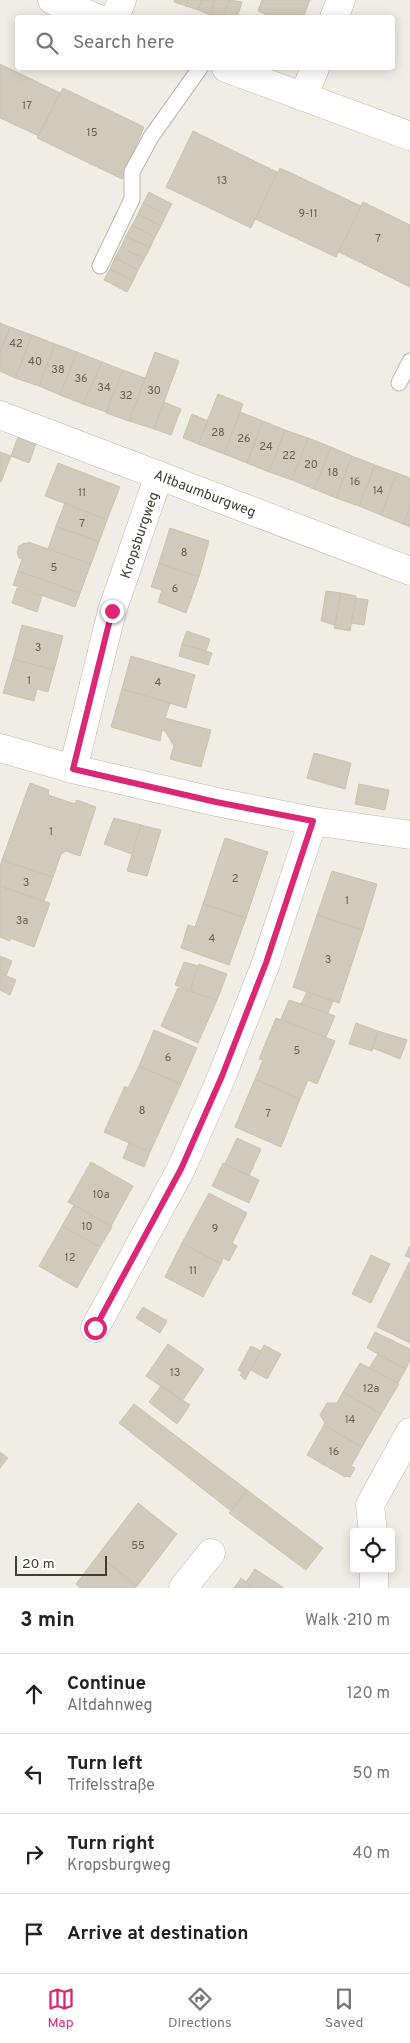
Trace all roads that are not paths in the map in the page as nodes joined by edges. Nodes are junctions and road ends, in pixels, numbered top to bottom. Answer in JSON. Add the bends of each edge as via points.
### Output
{"nodes":[{"id":1,"x":52,"y":0,"type":"edge"},
{"id":2,"x":122,"y":0,"type":"edge"},
{"id":3,"x":341,"y":0,"type":"edge"},
{"id":4,"x":90,"y":15,"type":"edge"},
{"id":5,"x":116,"y":15,"type":"edge"},
{"id":6,"x":335,"y":15,"type":"edge"},
{"id":7,"x":199,"y":70,"type":"edge"},
{"id":8,"x":231,"y":70,"type":"edge"},
{"id":9,"x":313,"y":70,"type":"edge"},
{"id":10,"x":303,"y":98,"type":"junction"},
{"id":11,"x":410,"y":136,"type":"edge"},
{"id":12,"x":100,"y":266,"type":"dead end"},
{"id":13,"x":410,"y":361,"type":"edge"},
{"id":14,"x":399,"y":384,"type":"dead end"},
{"id":15,"x":0,"y":415,"type":"edge"},
{"id":16,"x":160,"y":476,"type":"junction"},
{"id":17,"x":410,"y":571,"type":"edge"},
{"id":18,"x":1,"y":752,"type":"edge"},
{"id":19,"x":73,"y":769,"type":"junction"},
{"id":20,"x":313,"y":821,"type":"junction"},
{"id":21,"x":410,"y":835,"type":"edge"},
{"id":22,"x":95,"y":1328,"type":"dead end"},
{"id":23,"x":410,"y":1432,"type":"edge"},
{"id":24,"x":373,"y":1528,"type":"edge"},
{"id":25,"x":211,"y":1553,"type":"dead end"},
{"id":26,"x":374,"y":1573,"type":"edge"},
{"id":27,"x":183,"y":1588,"type":"edge"},
{"id":28,"x":374,"y":1588,"type":"edge"}],
"edges":[{"from":1,"to":4,"type":"street"},
{"from":2,"to":5,"type":"street"},
{"from":3,"to":6,"type":"street"},
{"from":7,"to":12,"type":"lane","via":[[151,137],[132,172],[132,199]]},
{"from":8,"to":10,"type":"street"},
{"from":9,"to":10,"type":"street"},
{"from":10,"to":11,"type":"street"},
{"from":13,"to":14,"type":"lane"},
{"from":15,"to":16,"type":"street","name":"Altbaumburgweg"},
{"from":16,"to":17,"type":"street","name":"Altbaumburgweg"},
{"from":16,"to":19,"type":"street","name":"Kropsburgweg","via":[[112,611]]},
{"from":18,"to":19,"type":"street"},
{"from":19,"to":20,"type":"street"},
{"from":20,"to":21,"type":"street"},
{"from":20,"to":22,"type":"street","via":[[266,963],[222,1076],[181,1169]]},
{"from":23,"to":24,"type":"street","via":[[370,1505]]},
{"from":25,"to":27,"type":"street"},
{"from":26,"to":28,"type":"street"}]}
